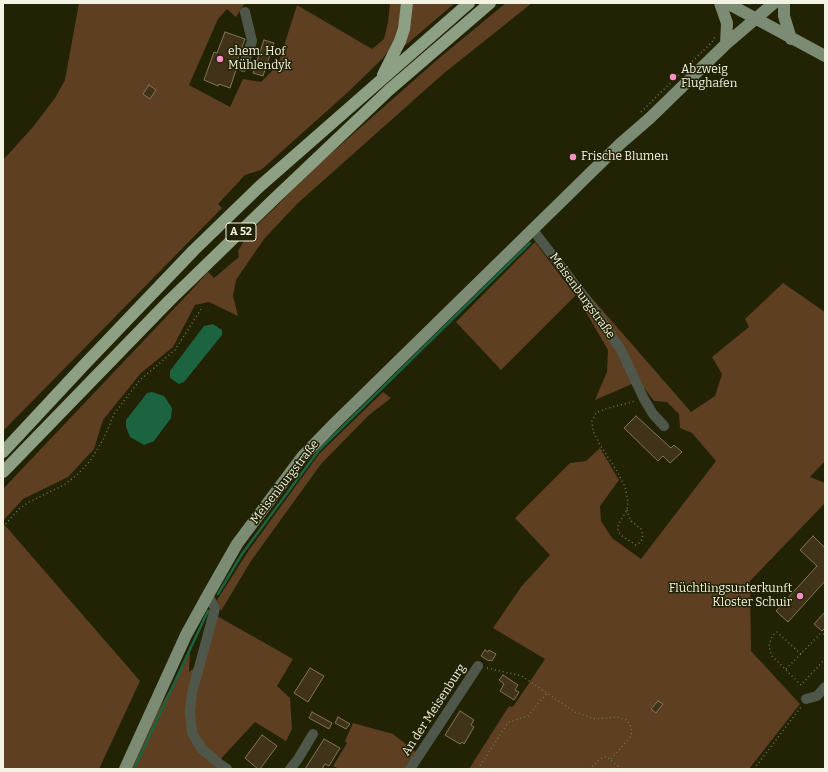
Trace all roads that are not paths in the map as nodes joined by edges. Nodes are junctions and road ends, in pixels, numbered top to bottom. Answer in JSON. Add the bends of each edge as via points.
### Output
{"nodes":[{"id":1,"x":407,"y":3,"type":"edge"},
{"id":2,"x":469,"y":3,"type":"edge"},
{"id":3,"x":490,"y":3,"type":"edge"},
{"id":4,"x":720,"y":3,"type":"edge"},
{"id":5,"x":727,"y":3,"type":"edge"},
{"id":6,"x":774,"y":3,"type":"edge"},
{"id":7,"x":784,"y":3,"type":"edge"},
{"id":8,"x":245,"y":12,"type":"dead end"},
{"id":9,"x":756,"y":20,"type":"junction"},
{"id":10,"x":791,"y":39,"type":"junction"},
{"id":11,"x":726,"y":44,"type":"junction"},
{"id":12,"x":825,"y":56,"type":"edge"},
{"id":13,"x":243,"y":67,"type":"dead end"},
{"id":14,"x":380,"y":80,"type":"junction"},
{"id":15,"x":533,"y":230,"type":"junction"},
{"id":16,"x":664,"y":426,"type":"dead end"},
{"id":17,"x":3,"y":452,"type":"edge"},
{"id":18,"x":3,"y":472,"type":"edge"},
{"id":19,"x":208,"y":595,"type":"junction"},
{"id":20,"x":478,"y":666,"type":"road end"},
{"id":21,"x":825,"y":687,"type":"edge"},
{"id":22,"x":806,"y":700,"type":"road end"},
{"id":23,"x":312,"y":734,"type":"dead end"},
{"id":24,"x":125,"y":769,"type":"edge"},
{"id":25,"x":227,"y":769,"type":"edge"},
{"id":26,"x":290,"y":769,"type":"edge"},
{"id":27,"x":410,"y":769,"type":"edge"}],
"edges":[{"from":1,"to":14,"type":"highway","via":[[402,35]]},
{"from":2,"to":14,"type":"highway","number":"A 52"},
{"from":3,"to":18,"type":"highway","number":"A 52","via":[[388,90],[272,201]]},
{"from":4,"to":11,"type":"main road","via":[[727,24]]},
{"from":5,"to":9,"type":"main road"},
{"from":6,"to":9,"type":"main road","name":"Meisenburgstraße"},
{"from":7,"to":10,"type":"main road","via":[[784,16]]},
{"from":8,"to":13,"type":"lane","via":[[252,41]]},
{"from":9,"to":10,"type":"main road"},
{"from":9,"to":11,"type":"main road","name":"Meisenburgstraße"},
{"from":10,"to":12,"type":"main road"},
{"from":11,"to":15,"type":"main road","name":"Meisenburgstraße"},
{"from":14,"to":17,"type":"highway","number":"A 52","via":[[259,187],[194,250]]},
{"from":15,"to":16,"type":"lane","name":"Meisenburgstraße","via":[[595,311],[621,350],[644,399]]},
{"from":15,"to":19,"type":"main road","name":"Meisenburgstraße","via":[[302,457],[237,544]]},
{"from":19,"to":24,"type":"main road","name":"Meisenburgstraße","via":[[186,635]]},
{"from":19,"to":25,"type":"lane","via":[[215,608],[192,693],[192,733],[202,749]]},
{"from":20,"to":27,"type":"lane","name":"An der Meisenburg"},
{"from":21,"to":22,"type":"lane","via":[[817,696]]},
{"from":23,"to":26,"type":"lane"}]}
